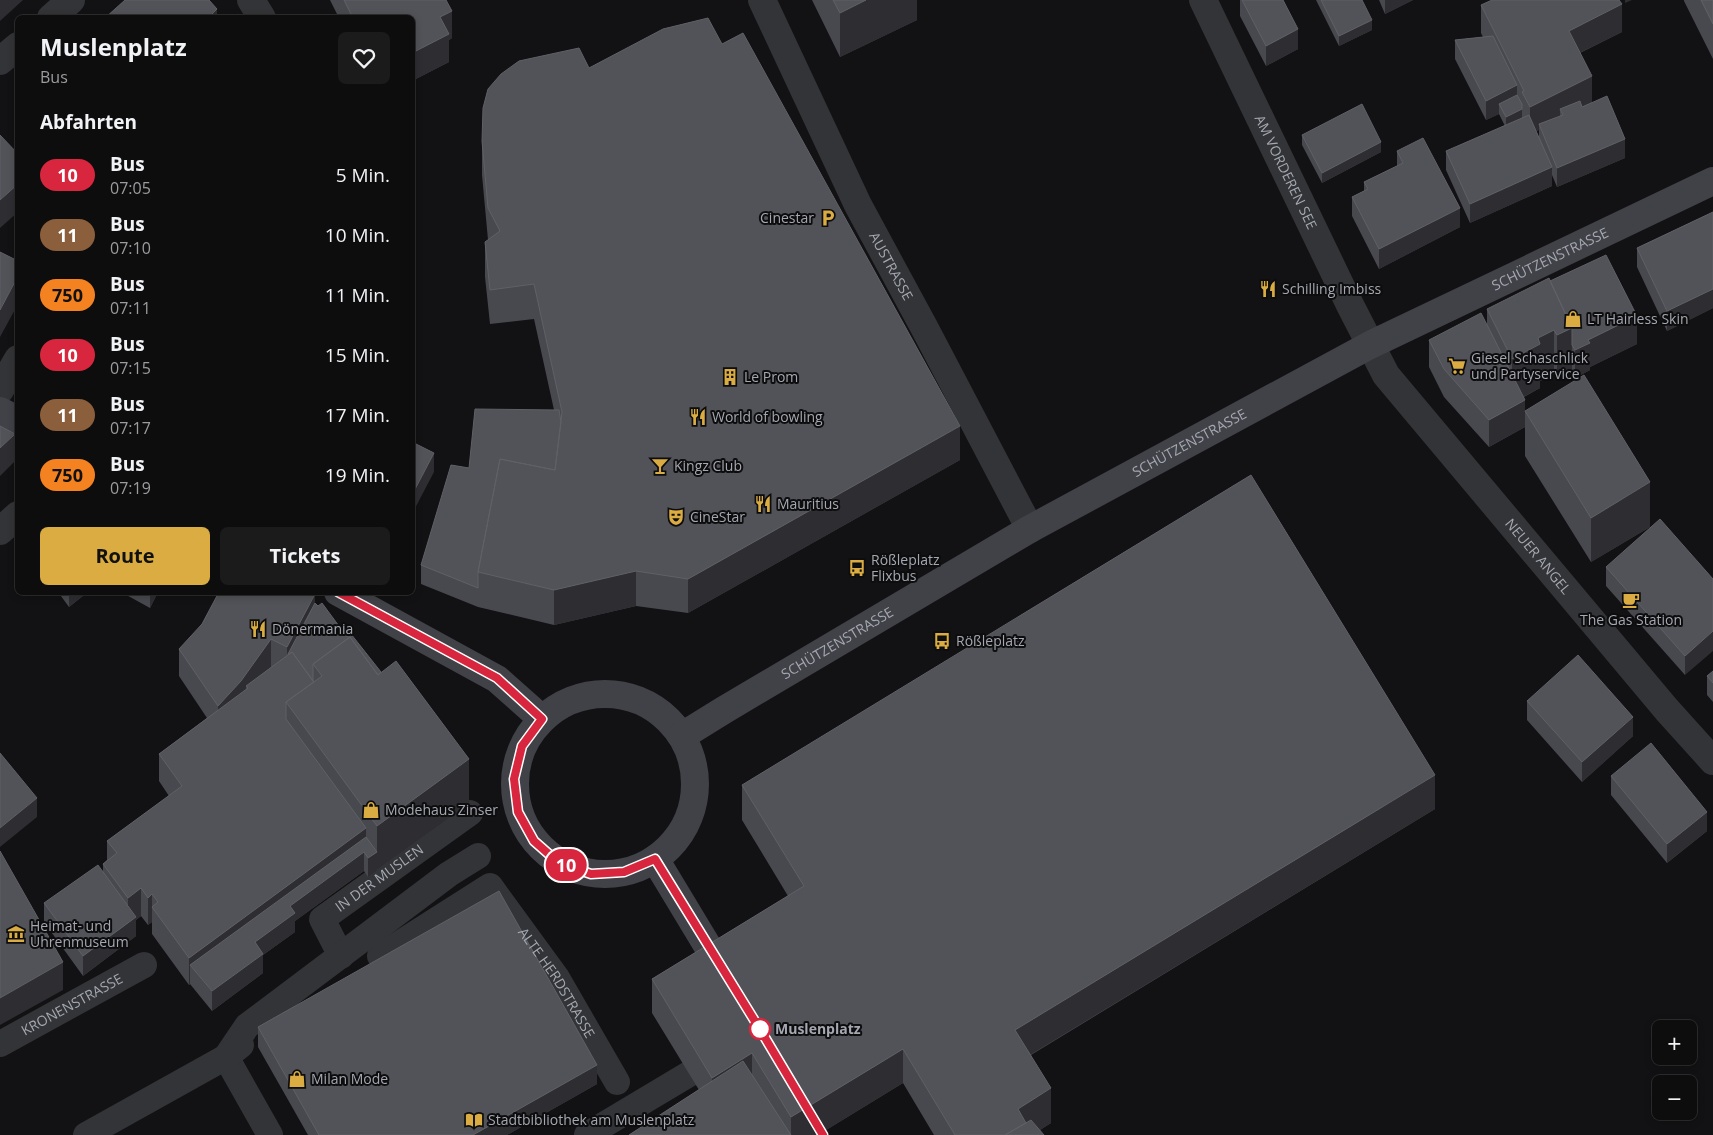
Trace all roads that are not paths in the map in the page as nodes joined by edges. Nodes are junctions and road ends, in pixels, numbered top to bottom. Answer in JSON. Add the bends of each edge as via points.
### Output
{"nodes":[{"id":1,"x":71,"y":0,"type":"edge"},
{"id":2,"x":251,"y":0,"type":"edge"},
{"id":3,"x":762,"y":0,"type":"edge"},
{"id":4,"x":1203,"y":0,"type":"edge"},
{"id":5,"x":54,"y":15,"type":"edge"},
{"id":6,"x":260,"y":15,"type":"edge"},
{"id":7,"x":15,"y":48,"type":"edge"},
{"id":8,"x":0,"y":61,"type":"edge"},
{"id":9,"x":1713,"y":181,"type":"edge"},
{"id":10,"x":1370,"y":345,"type":"junction"},
{"id":11,"x":15,"y":364,"type":"edge"},
{"id":12,"x":0,"y":390,"type":"edge"},
{"id":13,"x":0,"y":410,"type":"edge"},
{"id":14,"x":15,"y":418,"type":"edge"},
{"id":15,"x":15,"y":518,"type":"edge"},
{"id":16,"x":1030,"y":529,"type":"junction"},
{"id":17,"x":0,"y":530,"type":"edge"},
{"id":18,"x":344,"y":595,"type":"edge"},
{"id":19,"x":542,"y":719,"type":"junction"},
{"id":20,"x":682,"y":736,"type":"junction"},
{"id":21,"x":1713,"y":761,"type":"edge"},
{"id":22,"x":470,"y":813,"type":"dead end"},
{"id":23,"x":478,"y":856,"type":"dead end"},
{"id":24,"x":655,"y":859,"type":"junction"},
{"id":25,"x":341,"y":956,"type":"junction"},
{"id":26,"x":380,"y":956,"type":"edge"},
{"id":27,"x":144,"y":965,"type":"dead end"},
{"id":28,"x":722,"y":970,"type":"edge"},
{"id":29,"x":252,"y":1036,"type":"dead end"},
{"id":30,"x":0,"y":1044,"type":"edge"},
{"id":31,"x":226,"y":1056,"type":"junction"},
{"id":32,"x":690,"y":1074,"type":"edge"},
{"id":33,"x":617,"y":1082,"type":"dead end"},
{"id":34,"x":86,"y":1135,"type":"edge"},
{"id":35,"x":270,"y":1135,"type":"edge"},
{"id":36,"x":587,"y":1135,"type":"edge"}],
"edges":[{"from":1,"to":5,"type":"street"},
{"from":2,"to":6,"type":"street"},
{"from":3,"to":16,"type":"street","name":"AUSTRASSE","via":[[858,205]]},
{"from":4,"to":10,"type":"street","name":"AM VORDEREN SEE"},
{"from":7,"to":8,"type":"street"},
{"from":9,"to":10,"type":"main road","name":"SCHÜTZENSTRASSE"},
{"from":10,"to":16,"type":"main road","name":"SCHÜTZENSTRASSE"},
{"from":10,"to":21,"type":"street","name":"NEUER ANGEL","via":[[1386,375]]},
{"from":11,"to":12,"type":"street"},
{"from":13,"to":14,"type":"main road"},
{"from":15,"to":17,"type":"street"},
{"from":16,"to":20,"type":"main road","name":"SCHÜTZENSTRASSE"},
{"from":18,"to":19,"type":"main road","via":[[497,678]]},
{"from":19,"to":20,"type":"main road","via":[[568,701],[600,694],[632,698],[660,713]]},
{"from":19,"to":24,"type":"main road","via":[[522,746],[514,779],[518,812],[534,841],[559,863],[591,874],[624,872]]},
{"from":20,"to":24,"type":"main road","via":[[693,762],[695,790],[689,817],[675,841]]},
{"from":22,"to":25,"type":"street","name":"IN DER MUSLEN","via":[[322,919]]},
{"from":23,"to":25,"type":"street","via":[[449,874]]},
{"from":24,"to":28,"type":"main road"},
{"from":25,"to":31,"type":"street","via":[[247,1026]]},
{"from":26,"to":33,"type":"street","name":"ALTE HERDSTRASSE","via":[[490,886],[557,978]]},
{"from":27,"to":30,"type":"street","name":"KRONENSTRASSE"},
{"from":29,"to":31,"type":"street"},
{"from":31,"to":34,"type":"street"},
{"from":31,"to":35,"type":"street"},
{"from":32,"to":36,"type":"street"}]}
